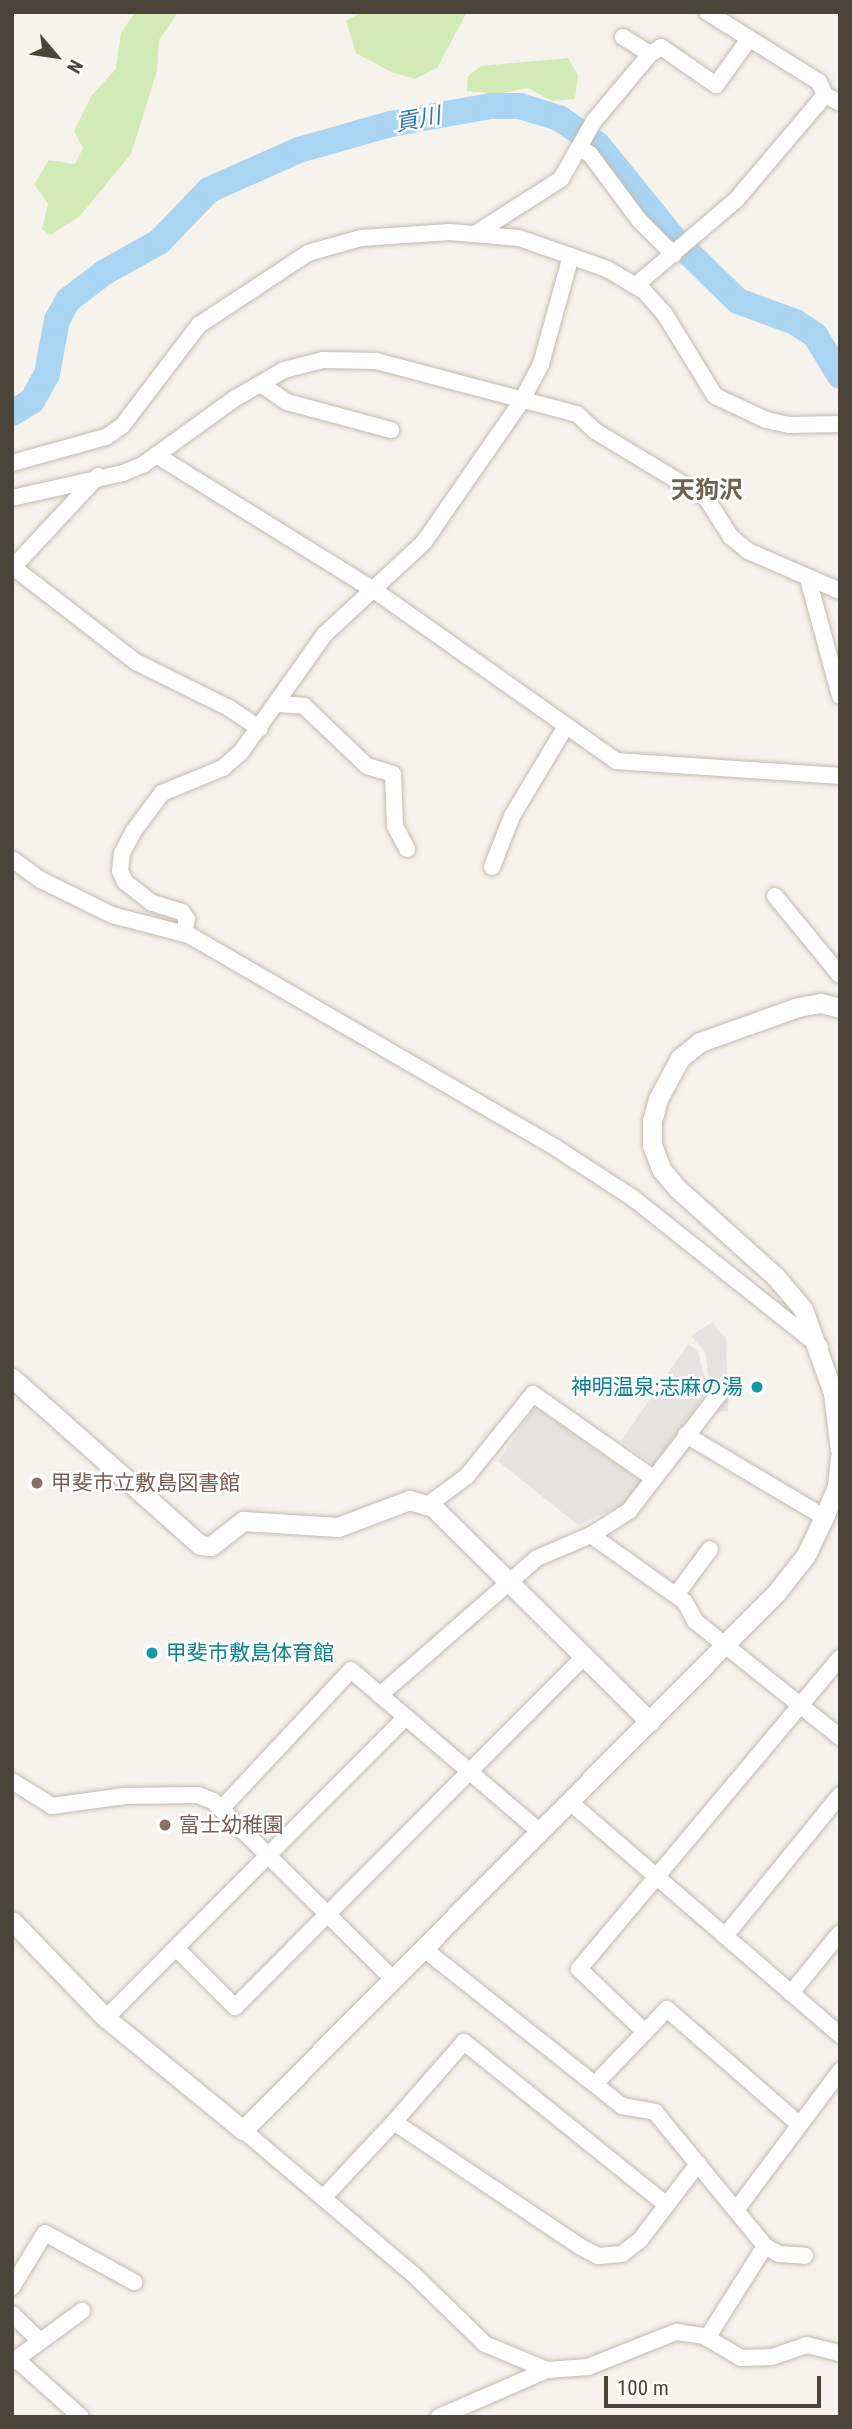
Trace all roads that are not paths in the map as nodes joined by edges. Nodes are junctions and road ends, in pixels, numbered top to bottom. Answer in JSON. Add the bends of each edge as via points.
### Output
{"nodes":[{"id":1,"x":708,"y":12,"type":"edge"},
{"id":2,"x":734,"y":19,"type":"edge"},
{"id":3,"x":623,"y":37,"type":"dead end"},
{"id":4,"x":749,"y":38,"type":"junction"},
{"id":5,"x":650,"y":54,"type":"junction"},
{"id":6,"x":825,"y":95,"type":"junction"},
{"id":7,"x":840,"y":103,"type":"edge"},
{"id":8,"x":581,"y":146,"type":"junction"},
{"id":9,"x":478,"y":232,"type":"junction"},
{"id":10,"x":675,"y":255,"type":"junction"},
{"id":11,"x":571,"y":256,"type":"junction"},
{"id":12,"x":636,"y":285,"type":"junction"},
{"id":13,"x":261,"y":384,"type":"junction"},
{"id":14,"x":521,"y":402,"type":"junction"},
{"id":15,"x":840,"y":424,"type":"edge"},
{"id":16,"x":391,"y":430,"type":"dead end"},
{"id":17,"x":156,"y":455,"type":"junction"},
{"id":18,"x":12,"y":463,"type":"edge"},
{"id":19,"x":98,"y":476,"type":"junction"},
{"id":20,"x":12,"y":498,"type":"edge"},
{"id":21,"x":808,"y":579,"type":"junction"},
{"id":22,"x":374,"y":590,"type":"junction"},
{"id":23,"x":840,"y":591,"type":"edge"},
{"id":24,"x":840,"y":696,"type":"edge"},
{"id":25,"x":278,"y":704,"type":"junction"},
{"id":26,"x":566,"y":726,"type":"junction"},
{"id":27,"x":260,"y":729,"type":"junction"},
{"id":28,"x":840,"y":776,"type":"edge"},
{"id":29,"x":407,"y":849,"type":"dead end"},
{"id":30,"x":12,"y":859,"type":"edge"},
{"id":31,"x":492,"y":867,"type":"dead end"},
{"id":32,"x":775,"y":896,"type":"dead end"},
{"id":33,"x":184,"y":933,"type":"junction"},
{"id":34,"x":840,"y":975,"type":"edge"},
{"id":35,"x":838,"y":1003,"type":"edge"},
{"id":36,"x":820,"y":1348,"type":"junction"},
{"id":37,"x":12,"y":1378,"type":"edge"},
{"id":38,"x":836,"y":1387,"type":"edge"},
{"id":39,"x":719,"y":1394,"type":"dead end"},
{"id":40,"x":686,"y":1436,"type":"junction"},
{"id":41,"x":840,"y":1450,"type":"edge"},
{"id":42,"x":840,"y":1457,"type":"edge"},
{"id":43,"x":653,"y":1479,"type":"junction"},
{"id":44,"x":428,"y":1505,"type":"junction"},
{"id":45,"x":824,"y":1517,"type":"junction"},
{"id":46,"x":591,"y":1535,"type":"junction"},
{"id":47,"x":710,"y":1549,"type":"dead end"},
{"id":48,"x":509,"y":1583,"type":"junction"},
{"id":49,"x":676,"y":1595,"type":"junction"},
{"id":50,"x":725,"y":1645,"type":"junction"},
{"id":51,"x":584,"y":1657,"type":"junction"},
{"id":52,"x":840,"y":1658,"type":"edge"},
{"id":53,"x":380,"y":1696,"type":"junction"},
{"id":54,"x":800,"y":1706,"type":"junction"},
{"id":55,"x":406,"y":1717,"type":"junction"},
{"id":56,"x":650,"y":1722,"type":"junction"},
{"id":57,"x":840,"y":1737,"type":"edge"},
{"id":58,"x":470,"y":1772,"type":"junction"},
{"id":59,"x":12,"y":1782,"type":"edge"},
{"id":60,"x":840,"y":1795,"type":"edge"},
{"id":61,"x":570,"y":1802,"type":"junction"},
{"id":62,"x":221,"y":1809,"type":"junction"},
{"id":63,"x":540,"y":1832,"type":"junction"},
{"id":64,"x":269,"y":1856,"type":"junction"},
{"id":65,"x":657,"y":1877,"type":"junction"},
{"id":66,"x":327,"y":1913,"type":"junction"},
{"id":67,"x":13,"y":1925,"type":"edge"},
{"id":68,"x":840,"y":1933,"type":"edge"},
{"id":69,"x":725,"y":1936,"type":"junction"},
{"id":70,"x":177,"y":1949,"type":"junction"},
{"id":71,"x":424,"y":1949,"type":"junction"},
{"id":72,"x":393,"y":1979,"type":"junction"},
{"id":73,"x":791,"y":1993,"type":"junction"},
{"id":74,"x":106,"y":2018,"type":"junction"},
{"id":75,"x":645,"y":2032,"type":"junction"},
{"id":76,"x":840,"y":2035,"type":"edge"},
{"id":77,"x":840,"y":2071,"type":"edge"},
{"id":78,"x":595,"y":2084,"type":"junction"},
{"id":79,"x":394,"y":2122,"type":"junction"},
{"id":80,"x":800,"y":2125,"type":"junction"},
{"id":81,"x":243,"y":2130,"type":"junction"},
{"id":82,"x":698,"y":2164,"type":"junction"},
{"id":83,"x":323,"y":2198,"type":"junction"},
{"id":84,"x":667,"y":2205,"type":"junction"},
{"id":85,"x":736,"y":2210,"type":"junction"},
{"id":86,"x":765,"y":2246,"type":"junction"},
{"id":87,"x":805,"y":2256,"type":"dead end"},
{"id":88,"x":134,"y":2282,"type":"dead end"},
{"id":89,"x":12,"y":2287,"type":"edge"},
{"id":90,"x":82,"y":2311,"type":"dead end"},
{"id":91,"x":12,"y":2314,"type":"edge"},
{"id":92,"x":707,"y":2337,"type":"junction"},
{"id":93,"x":40,"y":2342,"type":"junction"},
{"id":94,"x":840,"y":2353,"type":"edge"},
{"id":95,"x":14,"y":2361,"type":"edge"},
{"id":96,"x":547,"y":2370,"type":"junction"},
{"id":97,"x":81,"y":2417,"type":"edge"},
{"id":98,"x":439,"y":2417,"type":"edge"}],
"edges":[{"from":1,"to":2,"type":"street"},
{"from":2,"to":4,"type":"street"},
{"from":3,"to":5,"type":"street"},
{"from":4,"to":5,"type":"street","via":[[716,85],[661,47]]},
{"from":4,"to":6,"type":"street","via":[[819,82]]},
{"from":5,"to":8,"type":"street","via":[[594,121]]},
{"from":6,"to":7,"type":"street"},
{"from":6,"to":10,"type":"street","via":[[736,200]]},
{"from":8,"to":9,"type":"street","via":[[561,179]]},
{"from":8,"to":10,"type":"street","via":[[639,220]]},
{"from":9,"to":11,"type":"street","via":[[519,238]]},
{"from":9,"to":18,"type":"street","via":[[361,238],[308,253],[199,325],[122,426],[106,437]]},
{"from":10,"to":12,"type":"street"},
{"from":11,"to":12,"type":"street"},
{"from":11,"to":14,"type":"street","via":[[552,332]]},
{"from":12,"to":15,"type":"street","via":[[664,313],[715,396],[766,420],[789,425]]},
{"from":13,"to":14,"type":"street","via":[[284,370],[347,359],[376,361]]},
{"from":13,"to":16,"type":"street","via":[[287,402]]},
{"from":13,"to":17,"type":"street"},
{"from":14,"to":21,"type":"street","via":[[576,414],[595,431],[706,498],[731,537],[748,551]]},
{"from":14,"to":22,"type":"street","via":[[424,542]]},
{"from":17,"to":19,"type":"street","via":[[123,473]]},
{"from":17,"to":22,"type":"street"},
{"from":19,"to":20,"type":"street"},
{"from":19,"to":27,"type":"street","via":[[13,567],[136,662],[229,708]]},
{"from":21,"to":23,"type":"street"},
{"from":21,"to":24,"type":"street"},
{"from":22,"to":25,"type":"street","via":[[324,635]]},
{"from":22,"to":26,"type":"street"},
{"from":25,"to":27,"type":"street"},
{"from":25,"to":29,"type":"street","via":[[304,706],[367,766],[393,774],[395,826]]},
{"from":26,"to":28,"type":"street","via":[[616,761]]},
{"from":26,"to":31,"type":"street","via":[[512,816]]},
{"from":27,"to":33,"type":"street","via":[[223,768],[162,793],[122,853],[120,871],[125,882],[152,903],[182,912],[187,919]]},
{"from":30,"to":33,"type":"street","via":[[41,880],[112,915]]},
{"from":32,"to":34,"type":"street"},
{"from":33,"to":36,"type":"street","via":[[556,1148],[633,1198]]},
{"from":35,"to":36,"type":"street","via":[[798,1007],[700,1042],[680,1058],[652,1121],[652,1145],[662,1169],[792,1293]]},
{"from":36,"to":38,"type":"street"},
{"from":37,"to":44,"type":"street","via":[[200,1545],[211,1546],[243,1521],[338,1527],[409,1500]]},
{"from":38,"to":41,"type":"street"},
{"from":39,"to":40,"type":"street"},
{"from":40,"to":43,"type":"street"},
{"from":40,"to":45,"type":"street"},
{"from":42,"to":45,"type":"street","via":[[836,1486]]},
{"from":43,"to":44,"type":"street","via":[[533,1394],[467,1476]]},
{"from":43,"to":46,"type":"street","via":[[629,1511]]},
{"from":44,"to":48,"type":"street"},
{"from":45,"to":50,"type":"street","via":[[806,1555]]},
{"from":46,"to":48,"type":"street","via":[[537,1559]]},
{"from":46,"to":49,"type":"street"},
{"from":47,"to":49,"type":"street"},
{"from":48,"to":51,"type":"street"},
{"from":48,"to":53,"type":"street"},
{"from":49,"to":50,"type":"street","via":[[695,1621]]},
{"from":50,"to":54,"type":"street"},
{"from":50,"to":56,"type":"street"},
{"from":51,"to":56,"type":"street"},
{"from":51,"to":58,"type":"street"},
{"from":52,"to":54,"type":"street"},
{"from":53,"to":55,"type":"street"},
{"from":53,"to":62,"type":"street","via":[[351,1670]]},
{"from":54,"to":57,"type":"street"},
{"from":54,"to":65,"type":"street"},
{"from":55,"to":58,"type":"street"},
{"from":55,"to":64,"type":"street"},
{"from":56,"to":61,"type":"street"},
{"from":58,"to":63,"type":"street"},
{"from":58,"to":66,"type":"street"},
{"from":59,"to":62,"type":"street","via":[[52,1805],[124,1796],[198,1795]]},
{"from":60,"to":69,"type":"street"},
{"from":61,"to":63,"type":"street"},
{"from":61,"to":65,"type":"street"},
{"from":62,"to":64,"type":"street"},
{"from":63,"to":71,"type":"street"},
{"from":64,"to":66,"type":"street"},
{"from":64,"to":70,"type":"street"},
{"from":65,"to":69,"type":"street"},
{"from":65,"to":75,"type":"street","via":[[579,1969]]},
{"from":66,"to":70,"type":"street","via":[[235,2007]]},
{"from":66,"to":72,"type":"street"},
{"from":67,"to":74,"type":"street"},
{"from":68,"to":73,"type":"street"},
{"from":69,"to":73,"type":"street"},
{"from":70,"to":74,"type":"street"},
{"from":71,"to":72,"type":"street"},
{"from":71,"to":78,"type":"street"},
{"from":72,"to":81,"type":"street"},
{"from":73,"to":76,"type":"street"},
{"from":74,"to":81,"type":"street"},
{"from":75,"to":78,"type":"street"},
{"from":75,"to":80,"type":"street","via":[[667,2010]]},
{"from":77,"to":80,"type":"street"},
{"from":78,"to":82,"type":"street","via":[[622,2106],[655,2112]]},
{"from":79,"to":83,"type":"street"},
{"from":79,"to":84,"type":"street","via":[[598,2256],[622,2254],[640,2240]]},
{"from":79,"to":84,"type":"street","via":[[464,2042]]},
{"from":80,"to":85,"type":"street"},
{"from":81,"to":83,"type":"street"},
{"from":82,"to":84,"type":"street"},
{"from":82,"to":85,"type":"street"},
{"from":83,"to":96,"type":"street","via":[[413,2274],[485,2344]]},
{"from":85,"to":86,"type":"street"},
{"from":86,"to":87,"type":"street"},
{"from":86,"to":92,"type":"street"},
{"from":88,"to":89,"type":"street","via":[[45,2233]]},
{"from":90,"to":93,"type":"street"},
{"from":91,"to":93,"type":"street"},
{"from":92,"to":94,"type":"street","via":[[748,2359],[807,2345]]},
{"from":92,"to":96,"type":"street","via":[[676,2332],[587,2367]]},
{"from":93,"to":95,"type":"street"},
{"from":95,"to":97,"type":"street"},
{"from":96,"to":98,"type":"street"}]}
